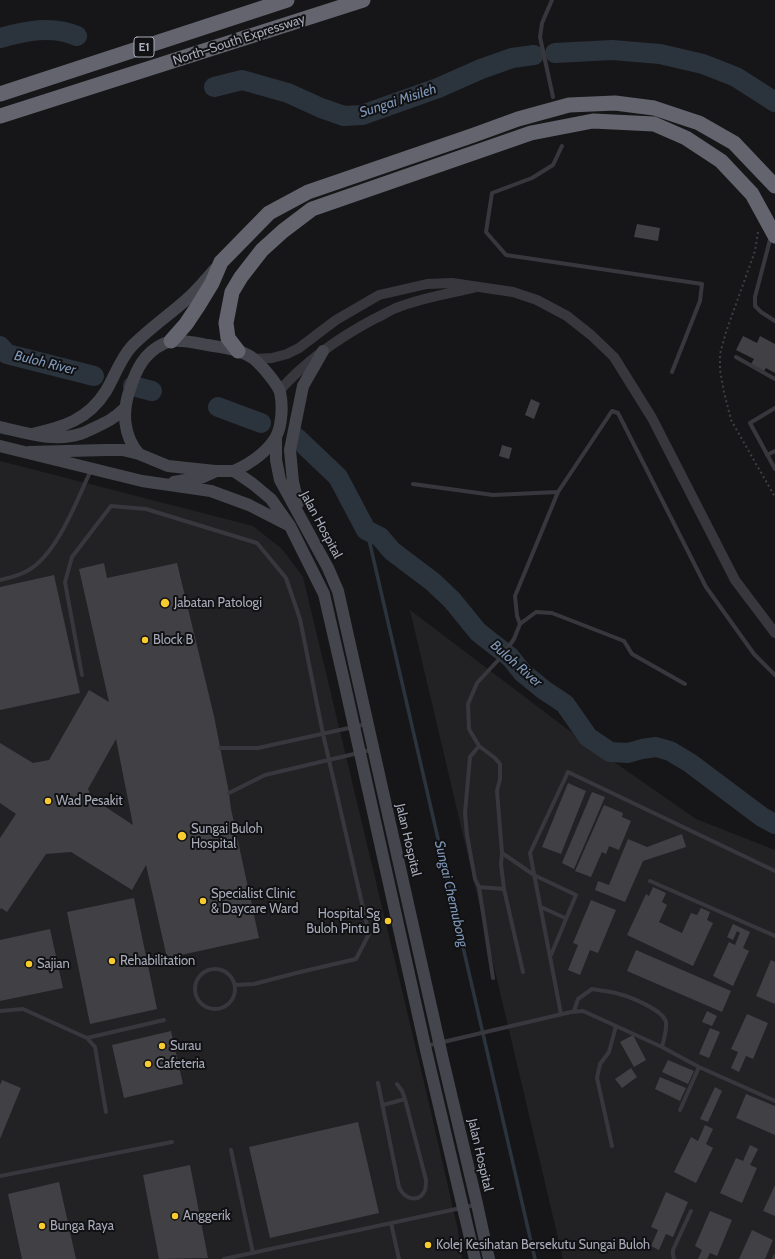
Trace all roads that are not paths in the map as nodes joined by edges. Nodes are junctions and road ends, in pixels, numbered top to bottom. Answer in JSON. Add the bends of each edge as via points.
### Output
{"nodes":[{"id":1,"x":288,"y":0,"type":"edge"},
{"id":2,"x":363,"y":0,"type":"edge"},
{"id":3,"x":552,"y":0,"type":"edge"},
{"id":4,"x":0,"y":94,"type":"edge"},
{"id":5,"x":553,"y":97,"type":"dead end"},
{"id":6,"x":0,"y":116,"type":"edge"},
{"id":7,"x":562,"y":146,"type":"dead end"},
{"id":8,"x":775,"y":186,"type":"edge"},
{"id":9,"x":774,"y":234,"type":"edge"},
{"id":10,"x":221,"y":262,"type":"junction"},
{"id":11,"x":479,"y":287,"type":"junction"},
{"id":12,"x":775,"y":321,"type":"edge"},
{"id":13,"x":171,"y":341,"type":"junction"},
{"id":14,"x":238,"y":351,"type":"junction"},
{"id":15,"x":323,"y":351,"type":"junction"},
{"id":16,"x":736,"y":357,"type":"dead end"},
{"id":17,"x":254,"y":359,"type":"junction"},
{"id":18,"x":672,"y":372,"type":"dead end"},
{"id":19,"x":775,"y":379,"type":"edge"},
{"id":20,"x":280,"y":391,"type":"junction"},
{"id":21,"x":125,"y":408,"type":"junction"},
{"id":22,"x":775,"y":408,"type":"edge"},
{"id":23,"x":0,"y":427,"type":"edge"},
{"id":24,"x":32,"y":434,"type":"junction"},
{"id":25,"x":276,"y":437,"type":"junction"},
{"id":26,"x":0,"y":446,"type":"edge"},
{"id":27,"x":775,"y":451,"type":"edge"},
{"id":28,"x":29,"y":452,"type":"junction"},
{"id":29,"x":139,"y":454,"type":"junction"},
{"id":30,"x":767,"y":455,"type":"junction"},
{"id":31,"x":92,"y":468,"type":"junction"},
{"id":32,"x":775,"y":469,"type":"edge"},
{"id":33,"x":215,"y":471,"type":"junction"},
{"id":34,"x":234,"y":471,"type":"junction"},
{"id":35,"x":165,"y":484,"type":"junction"},
{"id":36,"x":413,"y":484,"type":"dead end"},
{"id":37,"x":558,"y":492,"type":"junction"},
{"id":38,"x":303,"y":521,"type":"junction"},
{"id":39,"x":290,"y":526,"type":"junction"},
{"id":40,"x":0,"y":580,"type":"edge"},
{"id":41,"x":520,"y":624,"type":"junction"},
{"id":42,"x":775,"y":633,"type":"edge"},
{"id":43,"x":82,"y":674,"type":"dead end"},
{"id":44,"x":775,"y":675,"type":"edge"},
{"id":45,"x":685,"y":684,"type":"dead end"},
{"id":46,"x":368,"y":724,"type":"junction"},
{"id":47,"x":354,"y":727,"type":"junction"},
{"id":48,"x":323,"y":734,"type":"junction"},
{"id":49,"x":479,"y":746,"type":"junction"},
{"id":50,"x":220,"y":748,"type":"dead end"},
{"id":51,"x":374,"y":750,"type":"junction"},
{"id":52,"x":360,"y":753,"type":"junction"},
{"id":53,"x":329,"y":761,"type":"junction"},
{"id":54,"x":229,"y":793,"type":"dead end"},
{"id":55,"x":502,"y":854,"type":"junction"},
{"id":56,"x":775,"y":871,"type":"edge"},
{"id":57,"x":534,"y":875,"type":"junction"},
{"id":58,"x":650,"y":881,"type":"dead end"},
{"id":59,"x":479,"y":887,"type":"junction"},
{"id":60,"x":504,"y":889,"type":"junction"},
{"id":61,"x":541,"y":907,"type":"junction"},
{"id":62,"x":566,"y":918,"type":"junction"},
{"id":63,"x":775,"y":936,"type":"edge"},
{"id":64,"x":551,"y":956,"type":"junction"},
{"id":65,"x":523,"y":972,"type":"dead end"},
{"id":66,"x":493,"y":978,"type":"dead end"},
{"id":67,"x":235,"y":985,"type":"junction"},
{"id":68,"x":0,"y":1011,"type":"edge"},
{"id":69,"x":574,"y":1011,"type":"junction"},
{"id":70,"x":561,"y":1014,"type":"junction"},
{"id":71,"x":164,"y":1020,"type":"dead end"},
{"id":72,"x":616,"y":1026,"type":"junction"},
{"id":73,"x":87,"y":1038,"type":"junction"},
{"id":74,"x":439,"y":1043,"type":"junction"},
{"id":75,"x":425,"y":1046,"type":"junction"},
{"id":76,"x":662,"y":1047,"type":"junction"},
{"id":77,"x":699,"y":1067,"type":"junction"},
{"id":78,"x":378,"y":1083,"type":"dead end"},
{"id":79,"x":397,"y":1084,"type":"dead end"},
{"id":80,"x":405,"y":1099,"type":"junction"},
{"id":81,"x":775,"y":1102,"type":"edge"},
{"id":82,"x":383,"y":1105,"type":"junction"},
{"id":83,"x":680,"y":1110,"type":"dead end"},
{"id":84,"x":106,"y":1112,"type":"dead end"},
{"id":85,"x":172,"y":1142,"type":"dead end"},
{"id":86,"x":612,"y":1146,"type":"dead end"},
{"id":87,"x":231,"y":1150,"type":"dead end"},
{"id":88,"x":0,"y":1176,"type":"edge"},
{"id":89,"x":477,"y":1204,"type":"junction"},
{"id":90,"x":463,"y":1208,"type":"junction"},
{"id":91,"x":691,"y":1211,"type":"dead end"},
{"id":92,"x":391,"y":1223,"type":"junction"},
{"id":93,"x":253,"y":1253,"type":"junction"},
{"id":94,"x":775,"y":1256,"type":"edge"},
{"id":95,"x":224,"y":1259,"type":"edge"},
{"id":96,"x":399,"y":1259,"type":"edge"},
{"id":97,"x":475,"y":1259,"type":"edge"},
{"id":98,"x":488,"y":1259,"type":"edge"},
{"id":99,"x":674,"y":1259,"type":"edge"},
{"id":100,"x":774,"y":1259,"type":"edge"}],
"edges":[{"from":1,"to":4,"type":"highway","name":"North–South Expressway","number":"E1"},
{"from":2,"to":6,"type":"highway","name":"North–South Expressway","number":"E1"},
{"from":3,"to":5,"type":"lane","via":[[542,22],[540,37]]},
{"from":7,"to":18,"type":"lane","via":[[553,165],[532,178],[492,193],[486,232],[506,255],[702,284],[700,301]]},
{"from":8,"to":10,"type":"highway","via":[[734,143],[699,123],[654,108],[615,103],[569,105],[518,119],[308,192],[269,213]]},
{"from":9,"to":12,"type":"lane","via":[[755,297],[755,306]]},
{"from":9,"to":14,"type":"highway","via":[[752,194],[721,161],[686,138],[654,124],[593,121],[531,133],[312,209],[262,250],[232,292],[226,323],[228,338]]},
{"from":10,"to":13,"type":"highway","via":[[198,306]]},
{"from":10,"to":24,"type":"main road","via":[[188,299],[132,346],[120,362],[106,391],[83,416],[61,427]]},
{"from":11,"to":15,"type":"street","via":[[430,297],[396,308],[351,331]]},
{"from":11,"to":17,"type":"street","via":[[452,283],[427,284],[379,295],[336,320],[299,348],[272,358]]},
{"from":11,"to":42,"type":"street","via":[[513,292],[537,300],[566,316],[614,357],[652,418],[735,580]]},
{"from":13,"to":14,"type":"main road"},
{"from":13,"to":21,"type":"main road","via":[[155,348],[136,371]]},
{"from":14,"to":17,"type":"main road"},
{"from":15,"to":20,"type":"street","via":[[298,371]]},
{"from":15,"to":38,"type":"main road","via":[[303,386],[290,450],[293,482]]},
{"from":16,"to":19,"type":"lane"},
{"from":17,"to":20,"type":"main road"},
{"from":20,"to":25,"type":"main road","name":"Jalan Hospital","via":[[281,413]]},
{"from":21,"to":24,"type":"main road","via":[[116,417],[81,434],[53,438]]},
{"from":21,"to":29,"type":"main road","via":[[127,431],[133,447]]},
{"from":22,"to":30,"type":"lane","via":[[750,422]]},
{"from":23,"to":24,"type":"main road"},
{"from":25,"to":34,"type":"main road","via":[[261,454]]},
{"from":25,"to":38,"type":"main road","name":"Jalan Hospital","via":[[276,460],[280,480]]},
{"from":26,"to":28,"type":"main road"},
{"from":27,"to":30,"type":"lane"},
{"from":28,"to":29,"type":"main road","via":[[123,450]]},
{"from":28,"to":31,"type":"main road"},
{"from":29,"to":33,"type":"main road","via":[[168,466]]},
{"from":30,"to":32,"type":"lane"},
{"from":31,"to":35,"type":"main road"},
{"from":31,"to":40,"type":"lane","via":[[70,517],[42,560],[28,571]]},
{"from":33,"to":34,"type":"main road"},
{"from":33,"to":35,"type":"main road","via":[[203,477]]},
{"from":34,"to":39,"type":"main road","via":[[271,499]]},
{"from":35,"to":39,"type":"main road","via":[[211,492],[249,505]]},
{"from":36,"to":37,"type":"lane","via":[[493,495]]},
{"from":37,"to":41,"type":"lane","via":[[515,596]]},
{"from":37,"to":44,"type":"lane","via":[[612,411],[618,412],[706,587],[754,654]]},
{"from":38,"to":46,"type":"main road","name":"Jalan Hospital","via":[[338,591]]},
{"from":39,"to":47,"type":"main road","via":[[324,594]]},
{"from":41,"to":45,"type":"lane","via":[[536,612],[552,613],[624,641],[632,654]]},
{"from":41,"to":49,"type":"lane","via":[[514,639],[502,656],[477,683],[468,704],[470,729]]},
{"from":43,"to":48,"type":"lane","via":[[65,582],[72,557],[111,506],[146,509],[257,543],[286,578],[300,619]]},
{"from":46,"to":47,"type":"lane"},
{"from":46,"to":51,"type":"main road","name":"Jalan Hospital"},
{"from":47,"to":48,"type":"lane"},
{"from":47,"to":52,"type":"main road"},
{"from":48,"to":50,"type":"lane","via":[[258,748]]},
{"from":48,"to":53,"type":"lane"},
{"from":49,"to":55,"type":"lane","via":[[500,764],[497,791]]},
{"from":49,"to":59,"type":"lane","via":[[470,757],[465,813],[475,880]]},
{"from":51,"to":52,"type":"lane"},
{"from":51,"to":74,"type":"main road","name":"Jalan Hospital"},
{"from":52,"to":53,"type":"lane"},
{"from":52,"to":75,"type":"main road"},
{"from":53,"to":54,"type":"lane","via":[[265,776]]},
{"from":53,"to":67,"type":"lane","via":[[369,934],[356,959],[254,984]]},
{"from":55,"to":57,"type":"lane"},
{"from":55,"to":60,"type":"lane"},
{"from":56,"to":57,"type":"lane","via":[[568,772],[530,853]]},
{"from":57,"to":61,"type":"lane"},
{"from":57,"to":62,"type":"lane","via":[[576,895]]},
{"from":58,"to":63,"type":"lane"},
{"from":59,"to":60,"type":"lane"},
{"from":59,"to":66,"type":"lane"},
{"from":60,"to":65,"type":"lane"},
{"from":61,"to":62,"type":"lane"},
{"from":61,"to":64,"type":"lane"},
{"from":62,"to":64,"type":"lane"},
{"from":64,"to":70,"type":"lane"},
{"from":67,"to":67,"type":"lane","via":[[233,998],[217,1009],[211,1009],[200,1002],[194,990],[198,977],[209,969],[229,973]]},
{"from":68,"to":73,"type":"lane","via":[[23,1008]]},
{"from":69,"to":70,"type":"lane"},
{"from":69,"to":72,"type":"lane","via":[[583,1011]]},
{"from":69,"to":76,"type":"lane","via":[[578,999],[592,990],[618,994],[638,1001],[660,1014],[666,1021]]},
{"from":70,"to":74,"type":"lane"},
{"from":71,"to":73,"type":"lane"},
{"from":72,"to":76,"type":"lane"},
{"from":72,"to":86,"type":"lane","via":[[609,1052],[600,1064],[597,1078]]},
{"from":73,"to":84,"type":"lane","via":[[95,1047]]},
{"from":74,"to":75,"type":"lane"},
{"from":74,"to":89,"type":"main road","name":"Jalan Hospital"},
{"from":75,"to":90,"type":"main road"},
{"from":76,"to":77,"type":"lane"},
{"from":77,"to":81,"type":"lane"},
{"from":77,"to":83,"type":"lane"},
{"from":78,"to":82,"type":"lane"},
{"from":79,"to":80,"type":"lane"},
{"from":80,"to":82,"type":"lane"},
{"from":80,"to":82,"type":"lane","via":[[426,1180],[426,1190],[415,1198],[408,1198],[402,1194],[399,1187]]},
{"from":85,"to":88,"type":"lane"},
{"from":87,"to":93,"type":"lane"},
{"from":89,"to":90,"type":"lane"},
{"from":89,"to":98,"type":"main road","name":"Jalan Hospital"},
{"from":90,"to":92,"type":"lane"},
{"from":90,"to":97,"type":"main road"},
{"from":91,"to":99,"type":"lane","via":[[673,1250]]},
{"from":92,"to":93,"type":"lane"},
{"from":92,"to":96,"type":"lane"},
{"from":93,"to":95,"type":"lane"},
{"from":94,"to":100,"type":"lane"}]}
